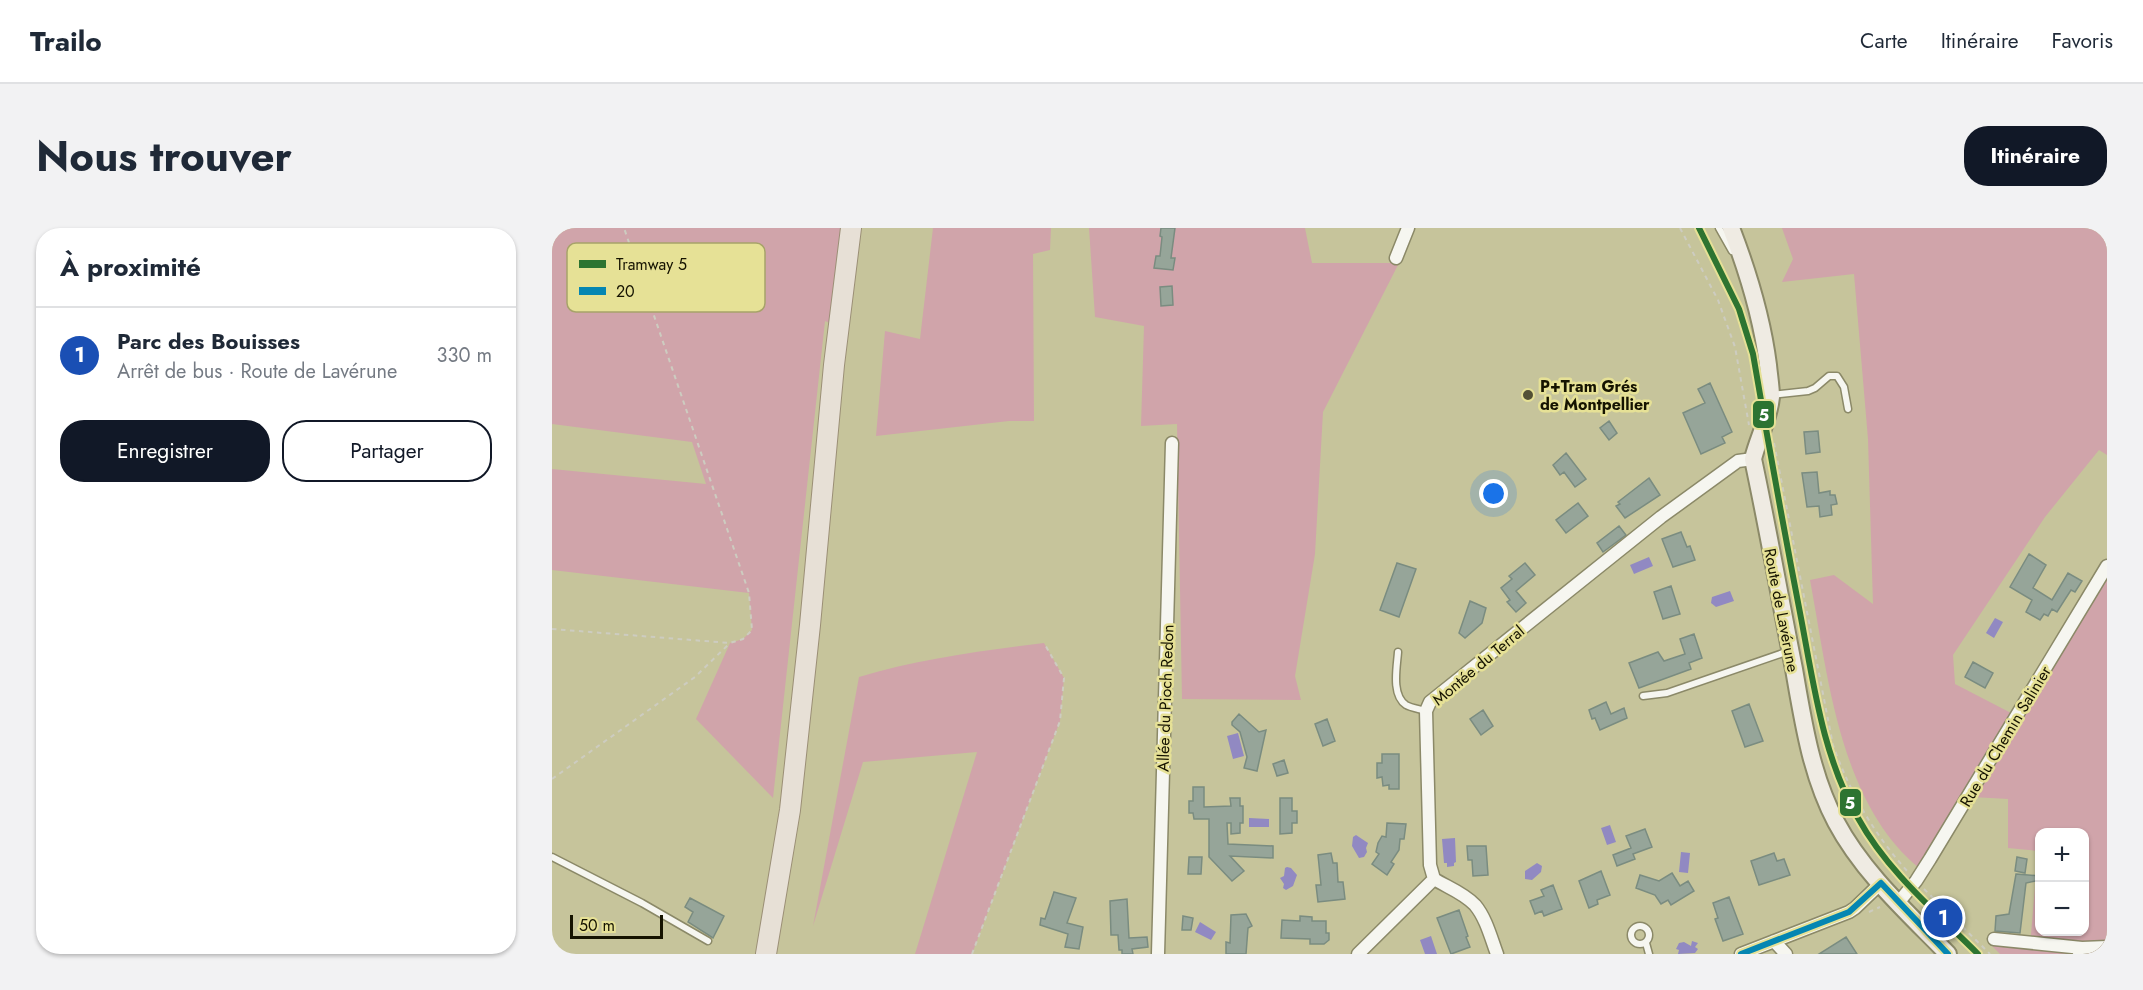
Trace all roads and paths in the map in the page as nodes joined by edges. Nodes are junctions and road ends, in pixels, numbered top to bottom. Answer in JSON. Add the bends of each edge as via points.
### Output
{"nodes":[{"id":1,"x":624,"y":228,"type":"edge"},
{"id":2,"x":851,"y":228,"type":"edge"},
{"id":3,"x":1408,"y":228,"type":"edge"},
{"id":4,"x":1719,"y":228,"type":"edge"},
{"id":5,"x":1731,"y":228,"type":"edge"},
{"id":6,"x":629,"y":243,"type":"edge"},
{"id":7,"x":1396,"y":258,"type":"dead end"},
{"id":8,"x":1748,"y":279,"type":"junction"},
{"id":9,"x":653,"y":312,"type":"edge"},
{"id":10,"x":1771,"y":395,"type":"junction"},
{"id":11,"x":1848,"y":409,"type":"dead end"},
{"id":12,"x":1172,"y":443,"type":"dead end"},
{"id":13,"x":1774,"y":443,"type":"dead end"},
{"id":14,"x":1753,"y":459,"type":"junction"},
{"id":15,"x":2107,"y":566,"type":"edge"},
{"id":16,"x":552,"y":629,"type":"edge"},
{"id":17,"x":730,"y":643,"type":"junction"},
{"id":18,"x":1044,"y":643,"type":"dead end"},
{"id":19,"x":1790,"y":651,"type":"junction"},
{"id":20,"x":1398,"y":652,"type":"dead end"},
{"id":21,"x":1643,"y":696,"type":"dead end"},
{"id":22,"x":1426,"y":711,"type":"junction"},
{"id":23,"x":552,"y":779,"type":"edge"},
{"id":24,"x":552,"y":857,"type":"edge"},
{"id":25,"x":1434,"y":879,"type":"junction"},
{"id":26,"x":1916,"y":881,"type":"junction"},
{"id":27,"x":1881,"y":883,"type":"junction"},
{"id":28,"x":1898,"y":903,"type":"junction"},
{"id":29,"x":1994,"y":939,"type":"dead end"},
{"id":30,"x":708,"y":941,"type":"dead end"},
{"id":31,"x":1774,"y":941,"type":"junction"},
{"id":32,"x":1646,"y":943,"type":"dead end"},
{"id":33,"x":2107,"y":948,"type":"edge"},
{"id":34,"x":2081,"y":951,"type":"edge"},
{"id":35,"x":766,"y":954,"type":"edge"},
{"id":36,"x":972,"y":954,"type":"edge"},
{"id":37,"x":1158,"y":954,"type":"edge"},
{"id":38,"x":1358,"y":954,"type":"edge"},
{"id":39,"x":1497,"y":954,"type":"edge"},
{"id":40,"x":1649,"y":954,"type":"edge"},
{"id":41,"x":1741,"y":954,"type":"edge"},
{"id":42,"x":1786,"y":954,"type":"edge"},
{"id":43,"x":1948,"y":954,"type":"edge"},
{"id":44,"x":1990,"y":954,"type":"edge"}],
"edges":[{"from":1,"to":6,"type":"path"},
{"from":2,"to":35,"type":"main road","via":[[790,810]]},
{"from":3,"to":7,"type":"street"},
{"from":4,"to":8,"type":"lane"},
{"from":5,"to":8,"type":"main road","name":"Route de Lavérune"},
{"from":8,"to":10,"type":"main road","name":"Route de Lavérune","via":[[1760,323]]},
{"from":9,"to":17,"type":"path","via":[[749,593],[752,630],[743,639]]},
{"from":10,"to":11,"type":"lane","via":[[1808,391],[1829,376],[1837,376],[1844,387]]},
{"from":10,"to":14,"type":"main road","name":"Route de Lavérune"},
{"from":12,"to":37,"type":"street","name":"Allée du Pioch Redon"},
{"from":13,"to":26,"type":"path","via":[[1833,745],[1867,820]]},
{"from":14,"to":19,"type":"main road","name":"Route de Lavérune"},
{"from":14,"to":22,"type":"street","name":"Montée du Terral","via":[[1738,461],[1661,517],[1430,702]]},
{"from":15,"to":26,"type":"street","name":"Rue du Chemin Salinier"},
{"from":16,"to":17,"type":"path"},
{"from":17,"to":23,"type":"path","via":[[695,677]]},
{"from":18,"to":36,"type":"path","via":[[1064,678],[1060,721]]},
{"from":19,"to":21,"type":"lane","via":[[1667,693]]},
{"from":19,"to":27,"type":"main road","name":"Route de Lavérune","via":[[1808,744],[1829,807],[1847,841]]},
{"from":20,"to":22,"type":"lane","via":[[1398,696],[1406,705]]},
{"from":22,"to":25,"type":"street","name":"Montée du Terral","via":[[1430,865]]},
{"from":24,"to":30,"type":"lane"},
{"from":25,"to":38,"type":"street"},
{"from":25,"to":39,"type":"street","via":[[1476,906]]},
{"from":26,"to":28,"type":"street","name":"Rue du Chemin Salinier"},
{"from":26,"to":44,"type":"path"},
{"from":27,"to":28,"type":"main road","name":"Route de Lavérune"},
{"from":27,"to":31,"type":"street","via":[[1849,912]]},
{"from":28,"to":43,"type":"main road","name":"Route de Lavérune"},
{"from":29,"to":34,"type":"street"},
{"from":31,"to":41,"type":"street"},
{"from":31,"to":42,"type":"street"},
{"from":32,"to":40,"type":"lane"},
{"from":33,"to":34,"type":"street"}]}
